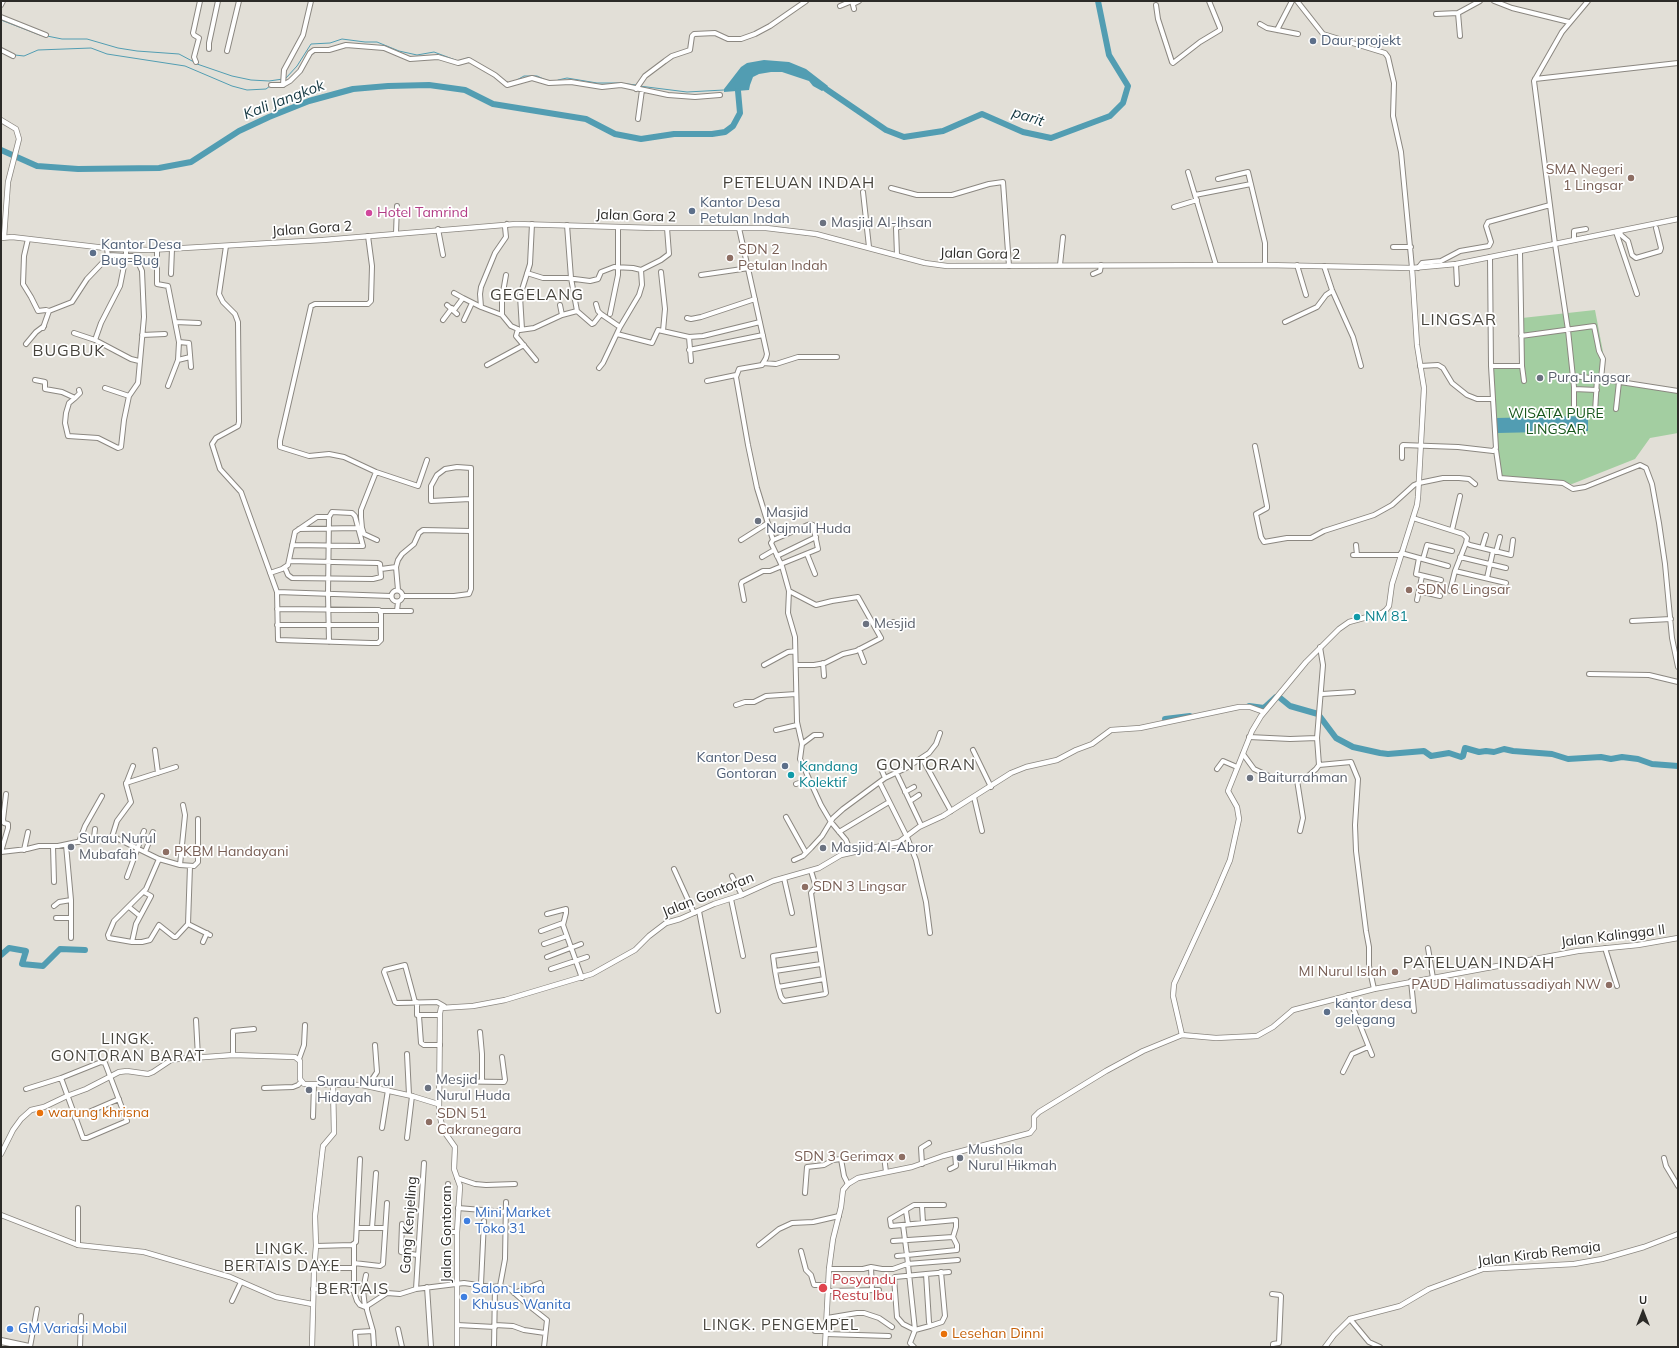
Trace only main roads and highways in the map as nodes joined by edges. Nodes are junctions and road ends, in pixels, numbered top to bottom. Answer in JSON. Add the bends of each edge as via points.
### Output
{"nodes":[{"id":1,"x":1,"y":1341,"type":"edge"},
{"id":2,"x":30,"y":1347,"type":"edge"}],
"edges":[{"from":1,"to":2,"type":"highway"}]}
